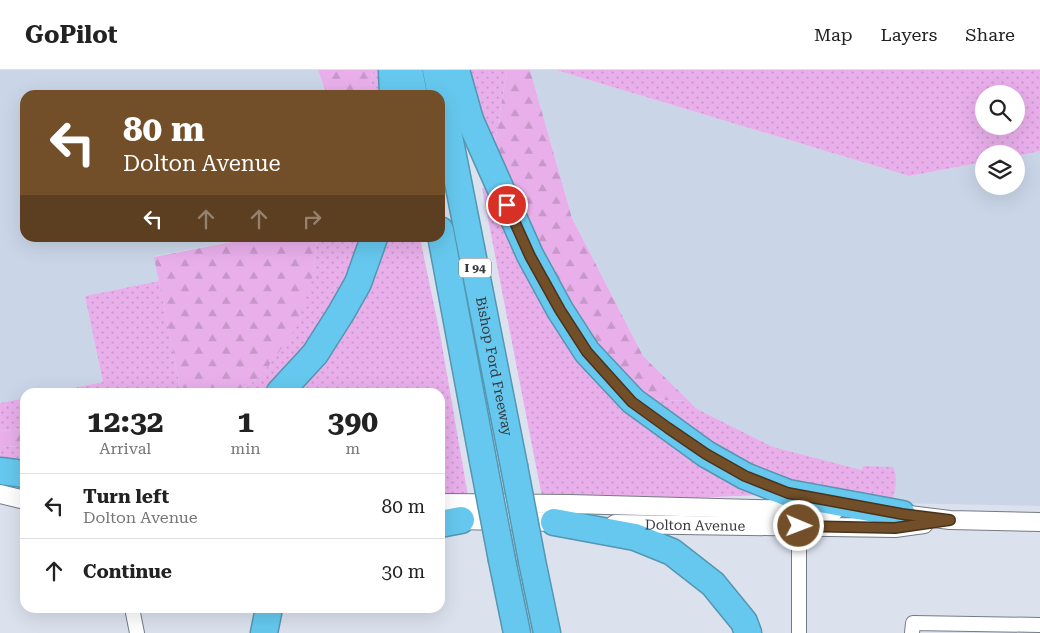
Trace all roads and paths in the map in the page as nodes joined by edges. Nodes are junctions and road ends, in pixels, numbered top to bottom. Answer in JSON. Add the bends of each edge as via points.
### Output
{"nodes":[{"id":1,"x":392,"y":70,"type":"edge"},
{"id":2,"x":409,"y":70,"type":"edge"},
{"id":3,"x":436,"y":70,"type":"edge"},
{"id":4,"x":456,"y":70,"type":"edge"},
{"id":5,"x":393,"y":90,"type":"edge"},
{"id":6,"x":413,"y":90,"type":"edge"},
{"id":7,"x":440,"y":90,"type":"edge"},
{"id":8,"x":445,"y":116,"type":"edge"},
{"id":9,"x":373,"y":242,"type":"edge"},
{"id":10,"x":442,"y":242,"type":"edge"},
{"id":11,"x":284,"y":388,"type":"edge"},
{"id":12,"x":0,"y":472,"type":"edge"},
{"id":13,"x":20,"y":474,"type":"edge"},
{"id":14,"x":20,"y":477,"type":"edge"},
{"id":15,"x":0,"y":494,"type":"edge"},
{"id":16,"x":20,"y":499,"type":"edge"},
{"id":17,"x":445,"y":503,"type":"edge"},
{"id":18,"x":902,"y":514,"type":"junction"},
{"id":19,"x":799,"y":518,"type":"junction"},
{"id":20,"x":950,"y":520,"type":"junction"},
{"id":21,"x":447,"y":521,"type":"edge"},
{"id":22,"x":554,"y":522,"type":"junction"},
{"id":23,"x":1040,"y":522,"type":"edge"},
{"id":24,"x":535,"y":572,"type":"junction"},
{"id":25,"x":508,"y":588,"type":"junction"},
{"id":26,"x":133,"y":613,"type":"edge"},
{"id":27,"x":268,"y":613,"type":"edge"},
{"id":28,"x":1040,"y":624,"type":"edge"},
{"id":29,"x":137,"y":633,"type":"edge"},
{"id":30,"x":264,"y":633,"type":"edge"},
{"id":31,"x":511,"y":633,"type":"edge"},
{"id":32,"x":517,"y":633,"type":"edge"},
{"id":33,"x":547,"y":633,"type":"edge"},
{"id":34,"x":559,"y":633,"type":"edge"},
{"id":35,"x":748,"y":633,"type":"edge"},
{"id":36,"x":799,"y":633,"type":"edge"},
{"id":37,"x":912,"y":633,"type":"edge"}],
"edges":[{"from":1,"to":5,"type":"highway"},
{"from":2,"to":6,"type":"highway"},
{"from":3,"to":7,"type":"highway","name":"Bishop Ford Freeway","number":"I 94","bridge":true},
{"from":4,"to":18,"type":"highway","via":[[470,120],[530,256],[587,352],[632,402],[706,454],[745,476],[788,493]]},
{"from":8,"to":24,"type":"highway","name":"Bishop Ford Freeway","number":"I 94","bridge":true},
{"from":9,"to":11,"type":"highway","via":[[358,283],[341,314],[315,354]]},
{"from":10,"to":25,"type":"highway","name":"Bishop Ford Freeway","number":"I 94","bridge":true},
{"from":12,"to":13,"type":"highway"},
{"from":12,"to":14,"type":"street"},
{"from":15,"to":16,"type":"street"},
{"from":17,"to":19,"type":"street","name":"Dolton Avenue","via":[[570,504]]},
{"from":18,"to":19,"type":"street","name":"Dolton Avenue"},
{"from":18,"to":20,"type":"street","name":"Dolton Avenue"},
{"from":19,"to":20,"type":"street","name":"Dolton Avenue","via":[[895,528]]},
{"from":19,"to":22,"type":"street","name":"Dolton Avenue","via":[[667,525]]},
{"from":19,"to":36,"type":"street"},
{"from":20,"to":23,"type":"street","name":"Dolton Avenue"},
{"from":21,"to":22,"type":"street","name":"Dolton Avenue"},
{"from":22,"to":35,"type":"highway","via":[[635,537],[672,552],[713,584],[744,622]]},
{"from":24,"to":33,"type":"highway","name":"Bishop Ford Freeway","number":"I 94"},
{"from":24,"to":34,"type":"highway"},
{"from":25,"to":31,"type":"highway"},
{"from":25,"to":32,"type":"highway","name":"Bishop Ford Freeway","number":"I 94"},
{"from":26,"to":29,"type":"street"},
{"from":27,"to":30,"type":"highway"},
{"from":28,"to":37,"type":"street","via":[[913,623]]}]}
